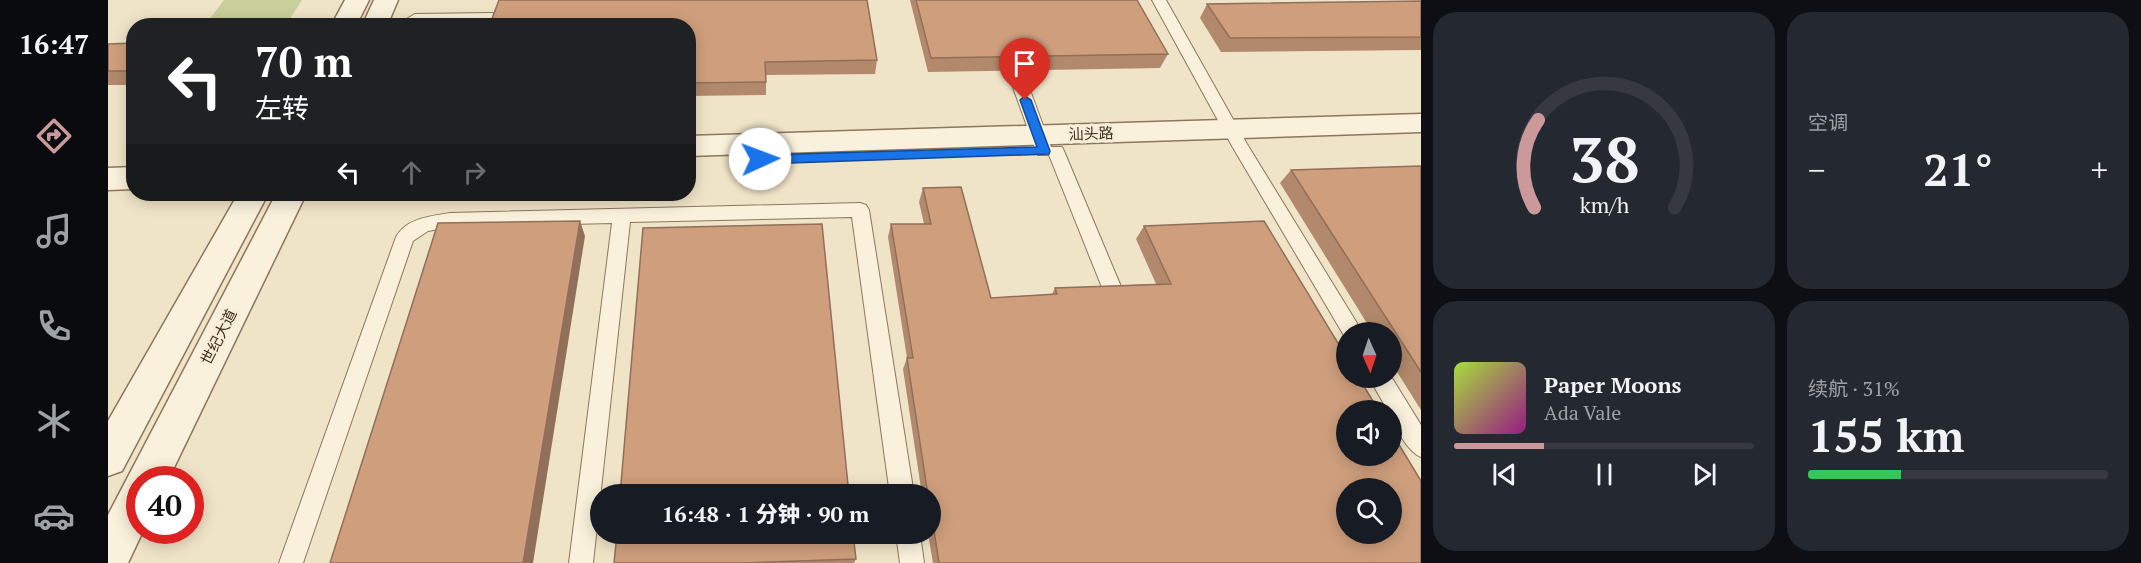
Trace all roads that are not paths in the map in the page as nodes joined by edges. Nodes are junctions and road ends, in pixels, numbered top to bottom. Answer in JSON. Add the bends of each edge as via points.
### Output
{"nodes":[{"id":1,"x":357,"y":0,"type":"edge"},
{"id":2,"x":386,"y":0,"type":"edge"},
{"id":3,"x":1159,"y":0,"type":"edge"},
{"id":4,"x":494,"y":17,"type":"edge"},
{"id":5,"x":347,"y":18,"type":"edge"},
{"id":6,"x":378,"y":18,"type":"edge"},
{"id":7,"x":416,"y":18,"type":"dead end"},
{"id":8,"x":1019,"y":82,"type":"dead end"},
{"id":9,"x":1421,"y":123,"type":"edge"},
{"id":10,"x":1236,"y":137,"type":"junction"},
{"id":11,"x":1421,"y":140,"type":"edge"},
{"id":12,"x":696,"y":146,"type":"edge"},
{"id":13,"x":1046,"y":146,"type":"junction"},
{"id":14,"x":696,"y":162,"type":"edge"},
{"id":15,"x":126,"y":163,"type":"edge"},
{"id":16,"x":108,"y":164,"type":"edge"},
{"id":17,"x":126,"y":178,"type":"edge"},
{"id":18,"x":108,"y":179,"type":"edge"},
{"id":19,"x":249,"y":201,"type":"edge"},
{"id":20,"x":287,"y":201,"type":"edge"},
{"id":21,"x":622,"y":216,"type":"junction"},
{"id":22,"x":1112,"y":289,"type":"edge"},
{"id":23,"x":1346,"y":322,"type":"edge"},
{"id":24,"x":1386,"y":388,"type":"edge"},
{"id":25,"x":1421,"y":446,"type":"edge"},
{"id":26,"x":108,"y":458,"type":"edge"},
{"id":27,"x":154,"y":466,"type":"edge"},
{"id":28,"x":900,"y":484,"type":"edge"},
{"id":29,"x":126,"y":523,"type":"edge"},
{"id":30,"x":909,"y":544,"type":"edge"},
{"id":31,"x":108,"y":558,"type":"edge"},
{"id":32,"x":291,"y":563,"type":"edge"},
{"id":33,"x":581,"y":563,"type":"edge"},
{"id":34,"x":912,"y":563,"type":"edge"}],
"edges":[{"from":1,"to":5,"type":"street"},
{"from":2,"to":6,"type":"street"},
{"from":3,"to":10,"type":"lane"},
{"from":4,"to":7,"type":"lane"},
{"from":8,"to":13,"type":"lane"},
{"from":9,"to":10,"type":"street","name":"汕头路"},
{"from":10,"to":11,"type":"street","name":"汕头路"},
{"from":10,"to":13,"type":"street","name":"汕头路"},
{"from":10,"to":23,"type":"lane"},
{"from":12,"to":13,"type":"street","name":"汕头路"},
{"from":13,"to":14,"type":"street","name":"汕头路"},
{"from":13,"to":22,"type":"lane"},
{"from":15,"to":16,"type":"street"},
{"from":17,"to":18,"type":"street"},
{"from":19,"to":26,"type":"street"},
{"from":20,"to":27,"type":"street","name":"世纪大道"},
{"from":21,"to":28,"type":"lane","via":[[860,210]]},
{"from":21,"to":32,"type":"lane","via":[[450,220],[423,225],[405,237]]},
{"from":21,"to":33,"type":"lane"},
{"from":24,"to":25,"type":"lane"},
{"from":29,"to":31,"type":"street"},
{"from":30,"to":34,"type":"lane"}]}
